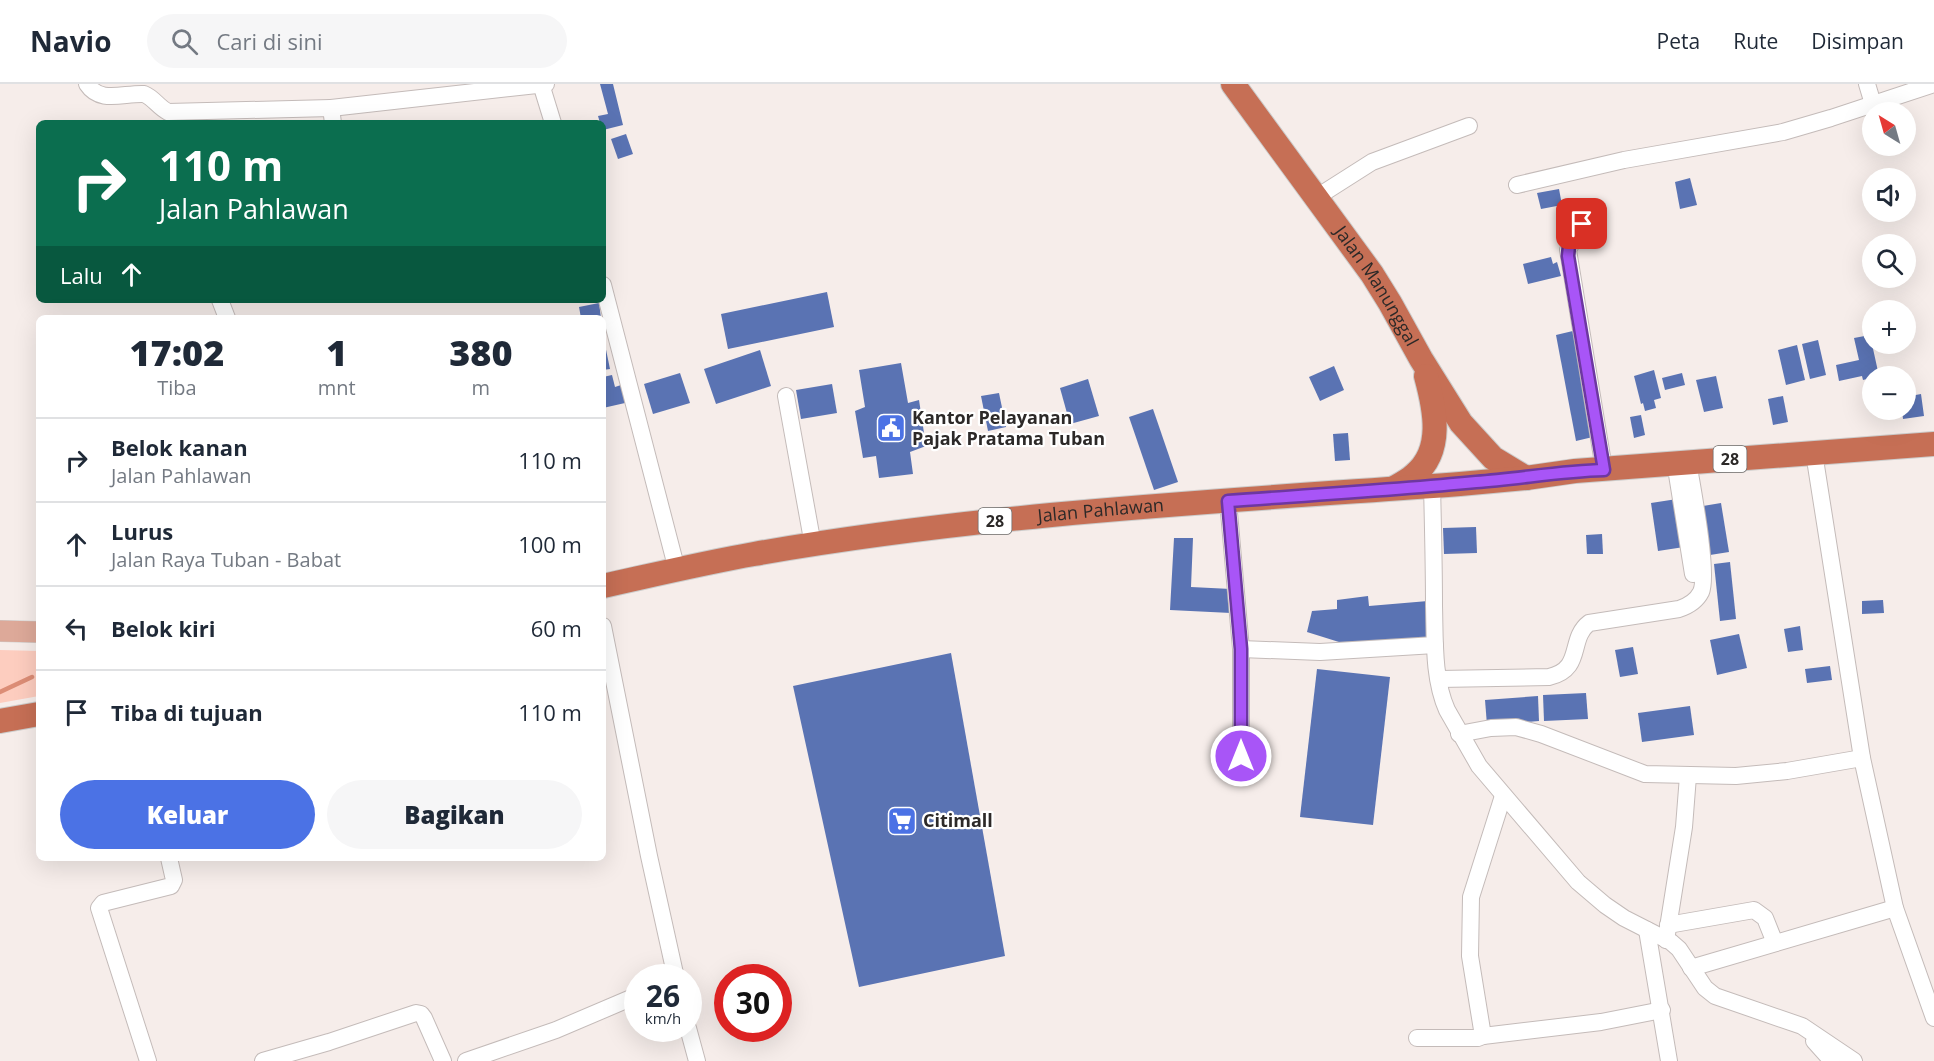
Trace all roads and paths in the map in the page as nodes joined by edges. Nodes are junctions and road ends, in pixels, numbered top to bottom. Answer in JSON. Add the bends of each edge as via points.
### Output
{"nodes":[{"id":1,"x":87,"y":84,"type":"edge"},
{"id":2,"x":543,"y":84,"type":"edge"},
{"id":3,"x":1233,"y":84,"type":"edge"},
{"id":4,"x":1867,"y":84,"type":"edge"},
{"id":5,"x":1934,"y":84,"type":"edge"},
{"id":6,"x":1873,"y":102,"type":"edge"},
{"id":7,"x":1880,"y":102,"type":"edge"},
{"id":8,"x":1862,"y":108,"type":"edge"},
{"id":9,"x":332,"y":116,"type":"edge"},
{"id":10,"x":552,"y":120,"type":"edge"},
{"id":11,"x":1469,"y":126,"type":"dead end"},
{"id":12,"x":1517,"y":184,"type":"dead end"},
{"id":13,"x":1317,"y":197,"type":"junction"},
{"id":14,"x":1582,"y":224,"type":"dead end"},
{"id":15,"x":606,"y":297,"type":"edge"},
{"id":16,"x":1421,"y":359,"type":"junction"},
{"id":17,"x":786,"y":396,"type":"dead end"},
{"id":18,"x":1934,"y":444,"type":"edge"},
{"id":19,"x":1814,"y":453,"type":"junction"},
{"id":20,"x":1682,"y":462,"type":"junction"},
{"id":21,"x":1604,"y":470,"type":"junction"},
{"id":22,"x":1526,"y":478,"type":"junction"},
{"id":23,"x":1432,"y":486,"type":"junction"},
{"id":24,"x":1392,"y":489,"type":"junction"},
{"id":25,"x":1228,"y":501,"type":"junction"},
{"id":26,"x":813,"y":546,"type":"junction"},
{"id":27,"x":677,"y":570,"type":"junction"},
{"id":28,"x":606,"y":585,"type":"edge"},
{"id":29,"x":0,"y":631,"type":"edge"},
{"id":30,"x":36,"y":632,"type":"edge"},
{"id":31,"x":606,"y":641,"type":"edge"},
{"id":32,"x":1435,"y":645,"type":"junction"},
{"id":33,"x":1241,"y":649,"type":"junction"},
{"id":34,"x":1439,"y":679,"type":"junction"},
{"id":35,"x":36,"y":715,"type":"edge"},
{"id":36,"x":0,"y":721,"type":"edge"},
{"id":37,"x":1459,"y":734,"type":"junction"},
{"id":38,"x":1241,"y":756,"type":"dead end"},
{"id":39,"x":1862,"y":758,"type":"junction"},
{"id":40,"x":1688,"y":776,"type":"junction"},
{"id":41,"x":1503,"y":796,"type":"junction"},
{"id":42,"x":170,"y":861,"type":"edge"},
{"id":43,"x":1895,"y":908,"type":"junction"},
{"id":44,"x":1647,"y":930,"type":"junction"},
{"id":45,"x":1667,"y":932,"type":"junction"},
{"id":46,"x":1775,"y":943,"type":"junction"},
{"id":47,"x":673,"y":964,"type":"edge"},
{"id":48,"x":1691,"y":968,"type":"junction"},
{"id":49,"x":624,"y":1000,"type":"edge"},
{"id":50,"x":1662,"y":1010,"type":"junction"},
{"id":51,"x":1934,"y":1018,"type":"edge"},
{"id":52,"x":1802,"y":1026,"type":"junction"},
{"id":53,"x":1483,"y":1036,"type":"junction"},
{"id":54,"x":1417,"y":1038,"type":"dead end"},
{"id":55,"x":692,"y":1042,"type":"edge"},
{"id":56,"x":148,"y":1061,"type":"edge"},
{"id":57,"x":263,"y":1061,"type":"edge"},
{"id":58,"x":443,"y":1061,"type":"edge"},
{"id":59,"x":466,"y":1061,"type":"edge"},
{"id":60,"x":697,"y":1061,"type":"edge"},
{"id":61,"x":1669,"y":1061,"type":"edge"},
{"id":62,"x":1832,"y":1061,"type":"edge"},
{"id":63,"x":1854,"y":1061,"type":"edge"}],
"edges":[{"from":1,"to":9,"type":"street","via":[[100,96],[144,94],[161,108],[176,113]]},
{"from":2,"to":9,"type":"street"},
{"from":2,"to":10,"type":"street"},
{"from":3,"to":13,"type":"highway","name":"Jalan Manunggal"},
{"from":4,"to":6,"type":"street"},
{"from":5,"to":7,"type":"street"},
{"from":8,"to":12,"type":"street","via":[[1783,132],[1624,160]]},
{"from":11,"to":13,"type":"street","via":[[1372,162]]},
{"from":13,"to":16,"type":"highway","name":"Jalan Manunggal","via":[[1390,303]]},
{"from":14,"to":21,"type":"street","via":[[1569,246],[1568,256]]},
{"from":15,"to":27,"type":"street"},
{"from":16,"to":22,"type":"highway","name":"Jalan Manunggal","via":[[1461,423],[1493,458]]},
{"from":16,"to":24,"type":"highway","via":[[1433,410],[1434,447],[1414,476]]},
{"from":17,"to":26,"type":"street"},
{"from":18,"to":19,"type":"highway","number":"28"},
{"from":19,"to":20,"type":"highway","number":"28"},
{"from":19,"to":39,"type":"street"},
{"from":20,"to":21,"type":"highway","number":"28"},
{"from":20,"to":34,"type":"street","via":[[1703,562],[1703,585],[1691,603],[1679,609],[1589,623],[1580,632],[1569,666],[1558,675]]},
{"from":21,"to":22,"type":"highway","number":"28"},
{"from":22,"to":23,"type":"highway","name":"Jalan Pahlawan","number":"28"},
{"from":23,"to":24,"type":"highway","name":"Jalan Pahlawan","number":"28"},
{"from":23,"to":32,"type":"street"},
{"from":24,"to":25,"type":"highway","name":"Jalan Pahlawan","number":"28"},
{"from":25,"to":26,"type":"highway","name":"Jalan Pahlawan","number":"28","via":[[1035,517]]},
{"from":25,"to":33,"type":"street"},
{"from":26,"to":27,"type":"highway","name":"Jalan Pahlawan","number":"28"},
{"from":27,"to":28,"type":"highway","name":"Jalan Pahlawan","number":"28"},
{"from":29,"to":30,"type":"main road"},
{"from":31,"to":47,"type":"street"},
{"from":32,"to":33,"type":"street","via":[[1320,652]]},
{"from":32,"to":34,"type":"street"},
{"from":33,"to":38,"type":"street"},
{"from":34,"to":37,"type":"street","via":[[1443,701]]},
{"from":35,"to":36,"type":"highway"},
{"from":37,"to":40,"type":"street","via":[[1516,727],[1645,774]]},
{"from":37,"to":41,"type":"street"},
{"from":39,"to":40,"type":"street","via":[[1777,772]]},
{"from":39,"to":43,"type":"street"},
{"from":40,"to":45,"type":"street"},
{"from":41,"to":44,"type":"street","via":[[1578,882],[1615,912]]},
{"from":41,"to":53,"type":"street","via":[[1470,897],[1470,956]]},
{"from":42,"to":56,"type":"street","via":[[174,880],[171,886],[103,903],[99,908]]},
{"from":43,"to":46,"type":"street"},
{"from":43,"to":51,"type":"street"},
{"from":44,"to":45,"type":"street"},
{"from":44,"to":50,"type":"street"},
{"from":45,"to":46,"type":"street","via":[[1754,910],[1765,918]]},
{"from":45,"to":48,"type":"street"},
{"from":46,"to":48,"type":"street"},
{"from":48,"to":52,"type":"street","via":[[1715,996]]},
{"from":49,"to":59,"type":"street","via":[[556,1030]]},
{"from":50,"to":53,"type":"street","via":[[1601,1022]]},
{"from":50,"to":61,"type":"street"},
{"from":52,"to":62,"type":"street"},
{"from":52,"to":63,"type":"street"},
{"from":53,"to":54,"type":"street"},
{"from":55,"to":60,"type":"street"},
{"from":57,"to":58,"type":"street","via":[[416,1013],[424,1018]]}]}
